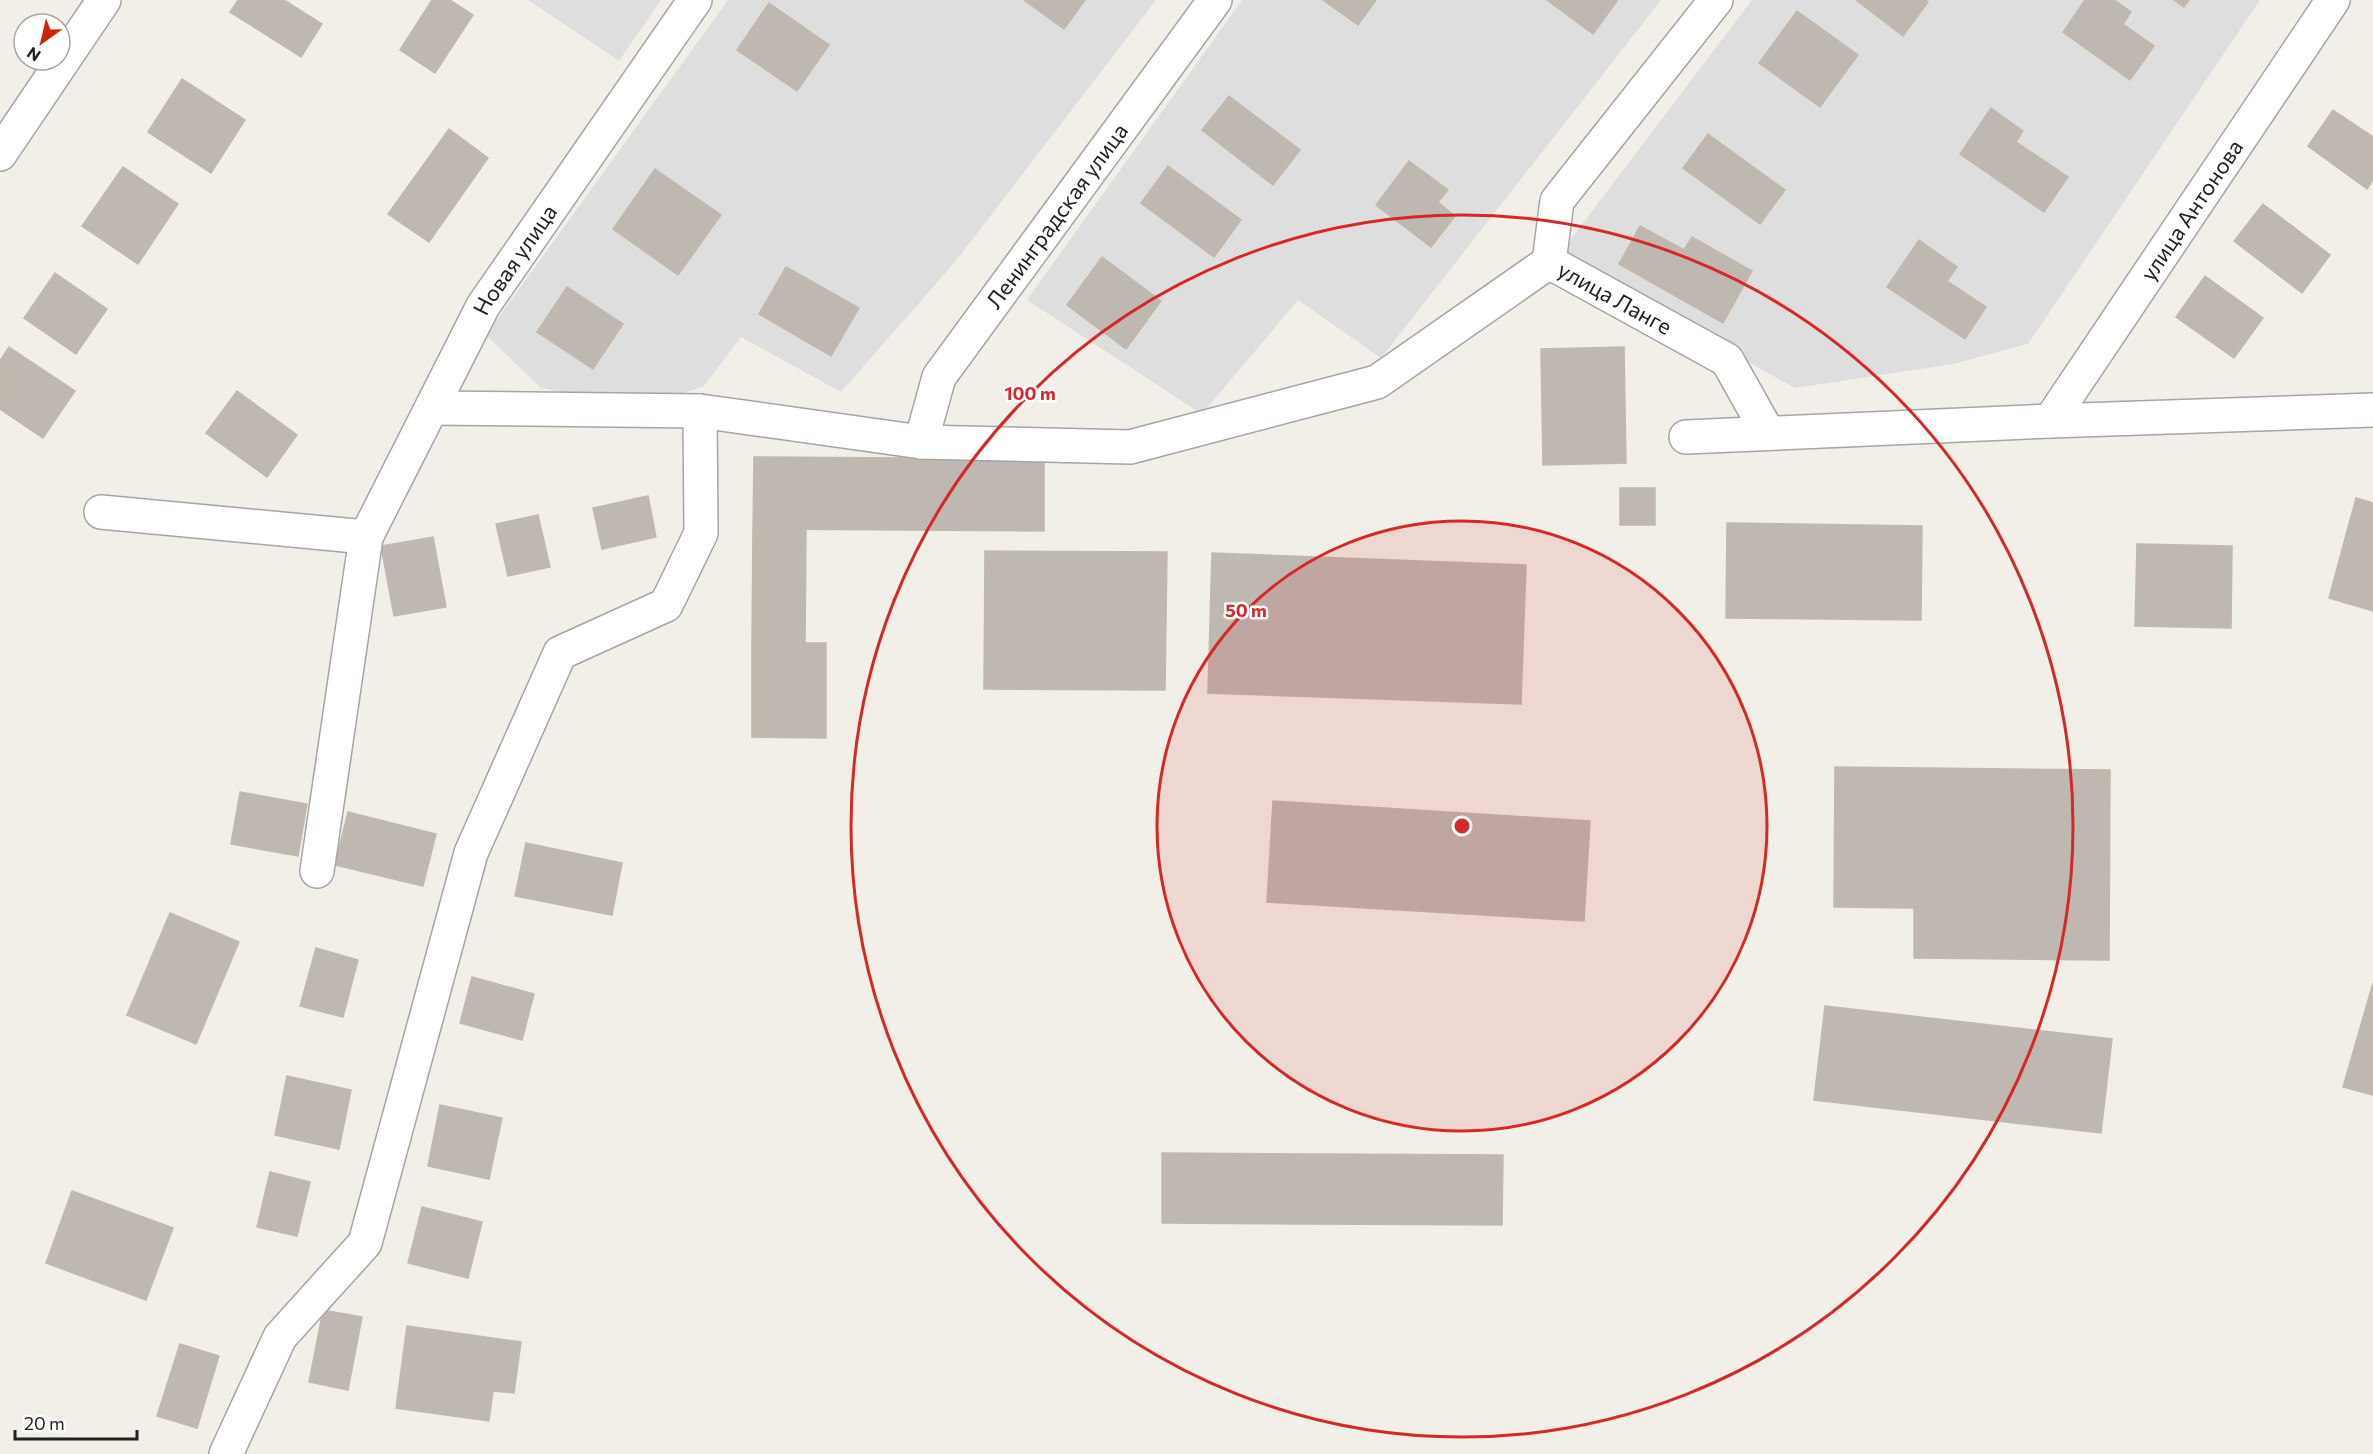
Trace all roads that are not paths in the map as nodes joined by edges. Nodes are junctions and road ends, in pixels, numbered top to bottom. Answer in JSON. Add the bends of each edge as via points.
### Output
{"nodes":[{"id":1,"x":104,"y":0,"type":"edge"},
{"id":2,"x":695,"y":0,"type":"edge"},
{"id":3,"x":1215,"y":0,"type":"edge"},
{"id":4,"x":1716,"y":0,"type":"edge"},
{"id":5,"x":2333,"y":0,"type":"edge"},
{"id":6,"x":0,"y":154,"type":"edge"},
{"id":7,"x":1549,"y":262,"type":"junction"},
{"id":8,"x":432,"y":408,"type":"junction"},
{"id":9,"x":2373,"y":410,"type":"edge"},
{"id":10,"x":700,"y":411,"type":"junction"},
{"id":11,"x":2050,"y":421,"type":"junction"},
{"id":12,"x":1768,"y":433,"type":"junction"},
{"id":13,"x":1686,"y":437,"type":"dead end"},
{"id":14,"x":921,"y":442,"type":"junction"},
{"id":15,"x":101,"y":512,"type":"dead end"},
{"id":16,"x":366,"y":537,"type":"junction"},
{"id":17,"x":317,"y":871,"type":"dead end"},
{"id":18,"x":226,"y":1454,"type":"edge"}],
"edges":[{"from":1,"to":6,"type":"street"},
{"from":2,"to":8,"type":"street","name":"Новая улица","via":[[483,306]]},
{"from":3,"to":14,"type":"street","name":"Ленинградская улица","via":[[939,377]]},
{"from":4,"to":7,"type":"street","name":"улица Ланге","via":[[1557,201]]},
{"from":5,"to":11,"type":"street","name":"улица Антонова"},
{"from":7,"to":12,"type":"street","name":"улица Ланге","via":[[1727,360]]},
{"from":7,"to":14,"type":"street","via":[[1377,382],[1130,447]]},
{"from":8,"to":10,"type":"street"},
{"from":8,"to":16,"type":"street","name":"Новая улица"},
{"from":9,"to":11,"type":"street"},
{"from":10,"to":14,"type":"street"},
{"from":10,"to":18,"type":"street","via":[[701,533],[666,604],[560,653],[471,852],[365,1243],[280,1337]]},
{"from":11,"to":12,"type":"street"},
{"from":12,"to":13,"type":"street"},
{"from":15,"to":16,"type":"street"},
{"from":16,"to":17,"type":"street","name":"Новая улица"}]}
